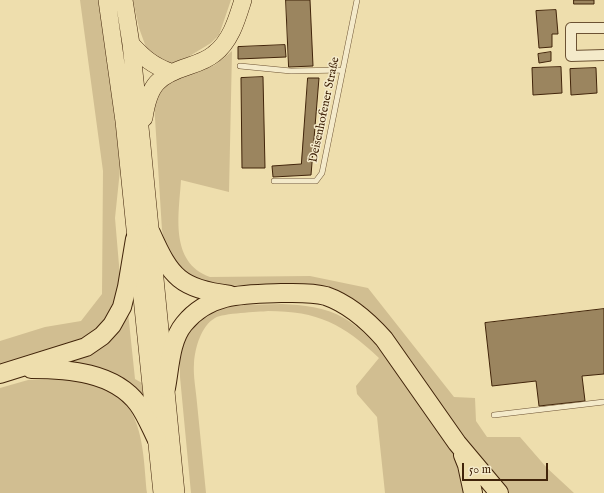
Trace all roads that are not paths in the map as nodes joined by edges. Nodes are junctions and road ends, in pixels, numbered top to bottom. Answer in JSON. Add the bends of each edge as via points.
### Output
{"nodes":[{"id":1,"x":107,"y":0,"type":"edge"},
{"id":2,"x":124,"y":0,"type":"edge"},
{"id":3,"x":243,"y":0,"type":"edge"},
{"id":4,"x":357,"y":0,"type":"edge"},
{"id":5,"x":604,"y":28,"type":"edge"},
{"id":6,"x":131,"y":44,"type":"junction"},
{"id":7,"x":604,"y":56,"type":"edge"},
{"id":8,"x":240,"y":66,"type":"dead end"},
{"id":9,"x":343,"y":70,"type":"junction"},
{"id":10,"x":170,"y":72,"type":"junction"},
{"id":11,"x":142,"y":146,"type":"junction"},
{"id":12,"x":274,"y":181,"type":"dead end"},
{"id":13,"x":143,"y":236,"type":"junction"},
{"id":14,"x":231,"y":296,"type":"junction"},
{"id":15,"x":8,"y":371,"type":"edge"},
{"id":16,"x":166,"y":388,"type":"junction"},
{"id":17,"x":604,"y":402,"type":"edge"},
{"id":18,"x":494,"y":415,"type":"dead end"},
{"id":19,"x":157,"y":440,"type":"junction"},
{"id":20,"x":457,"y":443,"type":"junction"},
{"id":21,"x":162,"y":493,"type":"edge"},
{"id":22,"x":176,"y":493,"type":"edge"},
{"id":23,"x":473,"y":493,"type":"edge"},
{"id":24,"x":499,"y":493,"type":"edge"}],
"edges":[{"from":1,"to":13,"type":"highway"},
{"from":2,"to":6,"type":"highway"},
{"from":3,"to":10,"type":"highway","via":[[236,24],[225,43],[214,54],[201,62]]},
{"from":4,"to":9,"type":"lane","name":"Deisenhofener Straße"},
{"from":5,"to":7,"type":"street","via":[[571,28],[571,56]]},
{"from":6,"to":10,"type":"highway","via":[[148,62]]},
{"from":6,"to":11,"type":"highway"},
{"from":8,"to":9,"type":"lane","via":[[291,71]]},
{"from":9,"to":12,"type":"lane","name":"Deisenhofener Straße","via":[[322,173],[316,181]]},
{"from":10,"to":11,"type":"highway","via":[[161,78],[148,95]]},
{"from":11,"to":13,"type":"highway"},
{"from":13,"to":14,"type":"highway","via":[[171,271],[185,283],[207,292]]},
{"from":13,"to":15,"type":"highway","via":[[122,308],[102,336],[86,347]]},
{"from":13,"to":16,"type":"highway"},
{"from":13,"to":19,"type":"highway"},
{"from":14,"to":16,"type":"highway","via":[[208,304],[183,325],[177,335]]},
{"from":14,"to":20,"type":"highway","via":[[286,293],[317,295],[333,299],[350,308],[363,317],[384,339]]},
{"from":15,"to":19,"type":"highway","via":[[58,370],[89,374],[117,386],[138,404]]},
{"from":16,"to":22,"type":"highway"},
{"from":17,"to":18,"type":"lane"},
{"from":19,"to":21,"type":"highway"},
{"from":20,"to":23,"type":"highway","via":[[467,465]]},
{"from":20,"to":24,"type":"highway"}]}
